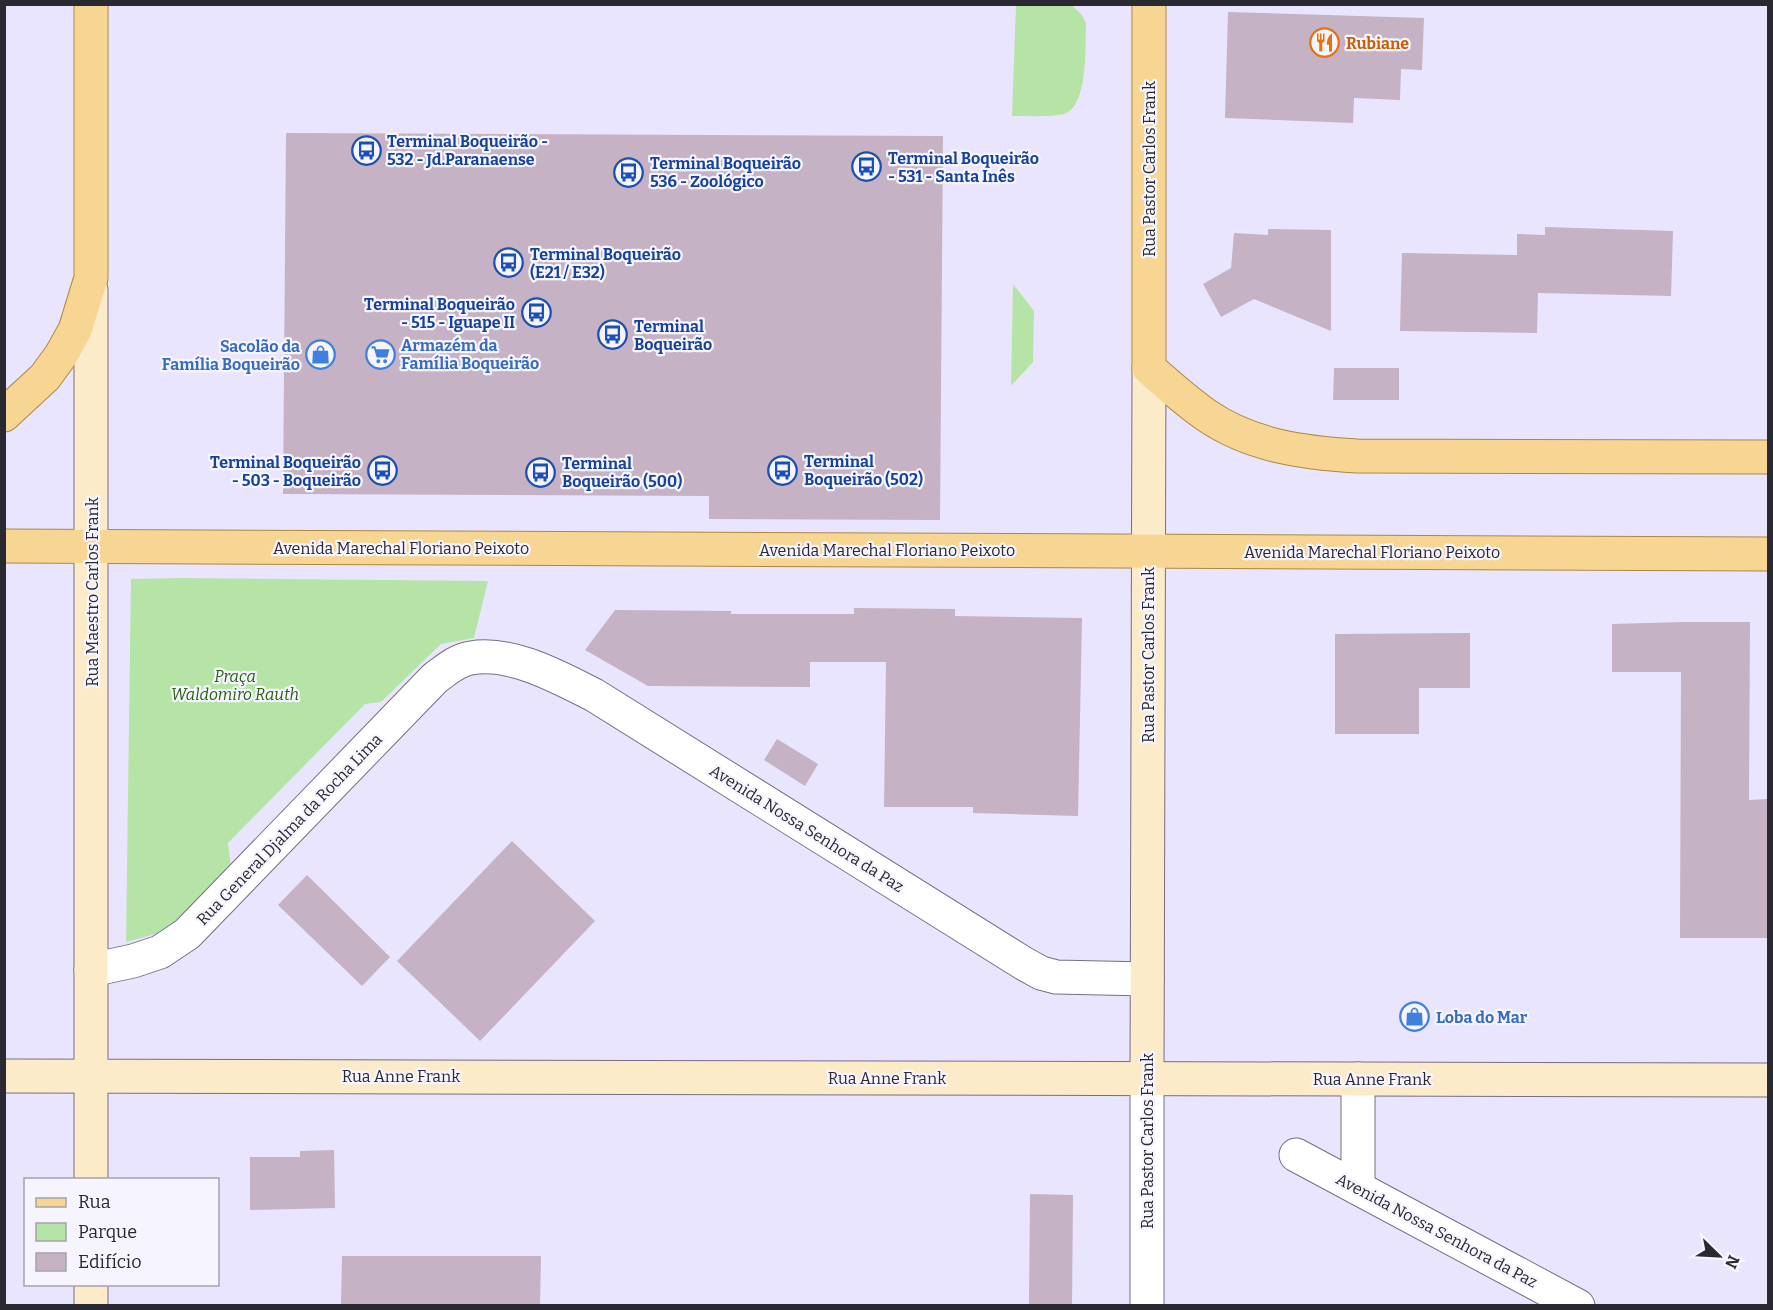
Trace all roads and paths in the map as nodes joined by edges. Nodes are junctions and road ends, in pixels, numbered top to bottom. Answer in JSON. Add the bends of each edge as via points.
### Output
{"nodes":[{"id":1,"x":91,"y":4,"type":"edge"},
{"id":2,"x":1149,"y":4,"type":"edge"},
{"id":3,"x":91,"y":278,"type":"junction"},
{"id":4,"x":1149,"y":368,"type":"junction"},
{"id":5,"x":4,"y":415,"type":"edge"},
{"id":6,"x":1768,"y":457,"type":"edge"},
{"id":7,"x":4,"y":546,"type":"edge"},
{"id":8,"x":91,"y":547,"type":"junction"},
{"id":9,"x":1148,"y":551,"type":"junction"},
{"id":10,"x":1768,"y":554,"type":"edge"},
{"id":11,"x":470,"y":658,"type":"joint"},
{"id":12,"x":92,"y":970,"type":"junction"},
{"id":13,"x":1147,"y":979,"type":"junction"},
{"id":14,"x":4,"y":1076,"type":"edge"},
{"id":15,"x":92,"y":1076,"type":"junction"},
{"id":16,"x":1147,"y":1078,"type":"junction"},
{"id":17,"x":1358,"y":1079,"type":"junction"},
{"id":18,"x":1768,"y":1080,"type":"edge"},
{"id":19,"x":1296,"y":1155,"type":"dead end"},
{"id":20,"x":92,"y":1178,"type":"edge"},
{"id":21,"x":1358,"y":1188,"type":"junction"},
{"id":22,"x":91,"y":1286,"type":"edge"},
{"id":23,"x":91,"y":1305,"type":"edge"},
{"id":24,"x":1147,"y":1305,"type":"edge"},
{"id":25,"x":1578,"y":1305,"type":"edge"}],
"edges":[{"from":1,"to":3,"type":"main road","name":"Rua Maestro Carlos Frank"},
{"from":2,"to":4,"type":"main road","name":"Rua Pastor Carlos Frank"},
{"from":3,"to":5,"type":"main road","via":[[75,330],[61,355],[45,377]]},
{"from":3,"to":8,"type":"main road","name":"Rua Maestro Carlos Frank"},
{"from":4,"to":6,"type":"main road","via":[[1208,417],[1242,435],[1318,454]]},
{"from":4,"to":9,"type":"main road","name":"Rua Pastor Carlos Frank"},
{"from":7,"to":8,"type":"main road","name":"Avenida Marechal Floriano Peixoto"},
{"from":8,"to":9,"type":"main road","name":"Avenida Marechal Floriano Peixoto"},
{"from":8,"to":12,"type":"main road","name":"Rua Maestro Carlos Frank"},
{"from":9,"to":10,"type":"main road","name":"Avenida Marechal Floriano Peixoto"},
{"from":9,"to":13,"type":"main road","name":"Rua Pastor Carlos Frank"},
{"from":11,"to":12,"type":"street","name":"Rua General Djalma da Rocha Lima","via":[[435,678],[187,934],[160,952]]},
{"from":11,"to":13,"type":"street","name":"Avenida Nossa Senhora da Paz","via":[[493,657],[523,664],[594,695],[1041,973],[1056,977]]},
{"from":12,"to":15,"type":"main road","name":"Rua Maestro Carlos Frank"},
{"from":13,"to":16,"type":"main road","name":"Rua Pastor Carlos Frank"},
{"from":14,"to":15,"type":"main road","name":"Rua Anne Frank"},
{"from":15,"to":16,"type":"main road","name":"Rua Anne Frank"},
{"from":15,"to":20,"type":"main road","name":"Rua Maestro Carlos Frank"},
{"from":16,"to":17,"type":"main road","name":"Rua Anne Frank"},
{"from":16,"to":24,"type":"street","name":"Rua Pastor Carlos Frank"},
{"from":17,"to":18,"type":"main road","name":"Rua Anne Frank"},
{"from":17,"to":21,"type":"street"},
{"from":19,"to":21,"type":"street","name":"Avenida Nossa Senhora da Paz"},
{"from":21,"to":25,"type":"street","name":"Avenida Nossa Senhora da Paz"},
{"from":22,"to":23,"type":"main road"}]}
